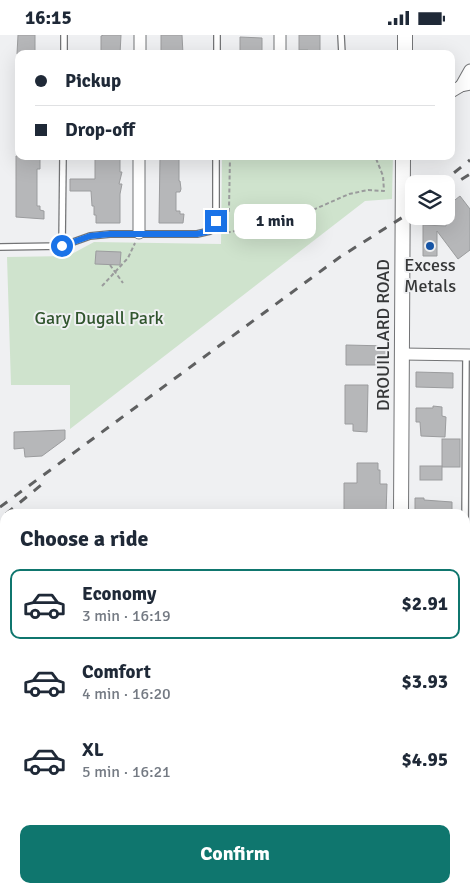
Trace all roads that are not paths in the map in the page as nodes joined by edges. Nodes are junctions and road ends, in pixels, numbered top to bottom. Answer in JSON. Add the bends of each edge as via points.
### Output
{"nodes":[{"id":1,"x":64,"y":35,"type":"edge"},
{"id":2,"x":140,"y":35,"type":"edge"},
{"id":3,"x":217,"y":35,"type":"edge"},
{"id":4,"x":280,"y":35,"type":"edge"},
{"id":5,"x":341,"y":35,"type":"edge"},
{"id":6,"x":405,"y":35,"type":"edge"},
{"id":7,"x":64,"y":50,"type":"edge"},
{"id":8,"x":140,"y":50,"type":"edge"},
{"id":9,"x":217,"y":50,"type":"edge"},
{"id":10,"x":280,"y":50,"type":"edge"},
{"id":11,"x":342,"y":50,"type":"edge"},
{"id":12,"x":404,"y":50,"type":"edge"},
{"id":13,"x":470,"y":70,"type":"edge"},
{"id":14,"x":461,"y":87,"type":"edge"},
{"id":15,"x":63,"y":160,"type":"edge"},
{"id":16,"x":139,"y":160,"type":"edge"},
{"id":17,"x":216,"y":160,"type":"edge"},
{"id":18,"x":403,"y":160,"type":"edge"},
{"id":19,"x":139,"y":233,"type":"junction"},
{"id":20,"x":62,"y":246,"type":"junction"},
{"id":21,"x":0,"y":247,"type":"edge"},
{"id":22,"x":402,"y":354,"type":"junction"},
{"id":23,"x":468,"y":355,"type":"edge"},
{"id":24,"x":401,"y":509,"type":"edge"},
{"id":25,"x":465,"y":509,"type":"edge"}],
"edges":[{"from":1,"to":7,"type":"lane"},
{"from":2,"to":8,"type":"street"},
{"from":3,"to":9,"type":"lane"},
{"from":4,"to":10,"type":"street"},
{"from":5,"to":11,"type":"lane"},
{"from":6,"to":12,"type":"street"},
{"from":13,"to":14,"type":"street"},
{"from":15,"to":20,"type":"lane"},
{"from":16,"to":19,"type":"street"},
{"from":17,"to":19,"type":"lane","via":[[216,221],[210,231],[197,234]]},
{"from":18,"to":22,"type":"street","name":"DROUILLARD ROAD"},
{"from":19,"to":20,"type":"lane","via":[[90,236]]},
{"from":20,"to":21,"type":"lane"},
{"from":22,"to":23,"type":"street"},
{"from":22,"to":24,"type":"street","name":"DROUILLARD ROAD"},
{"from":23,"to":25,"type":"lane"}]}
